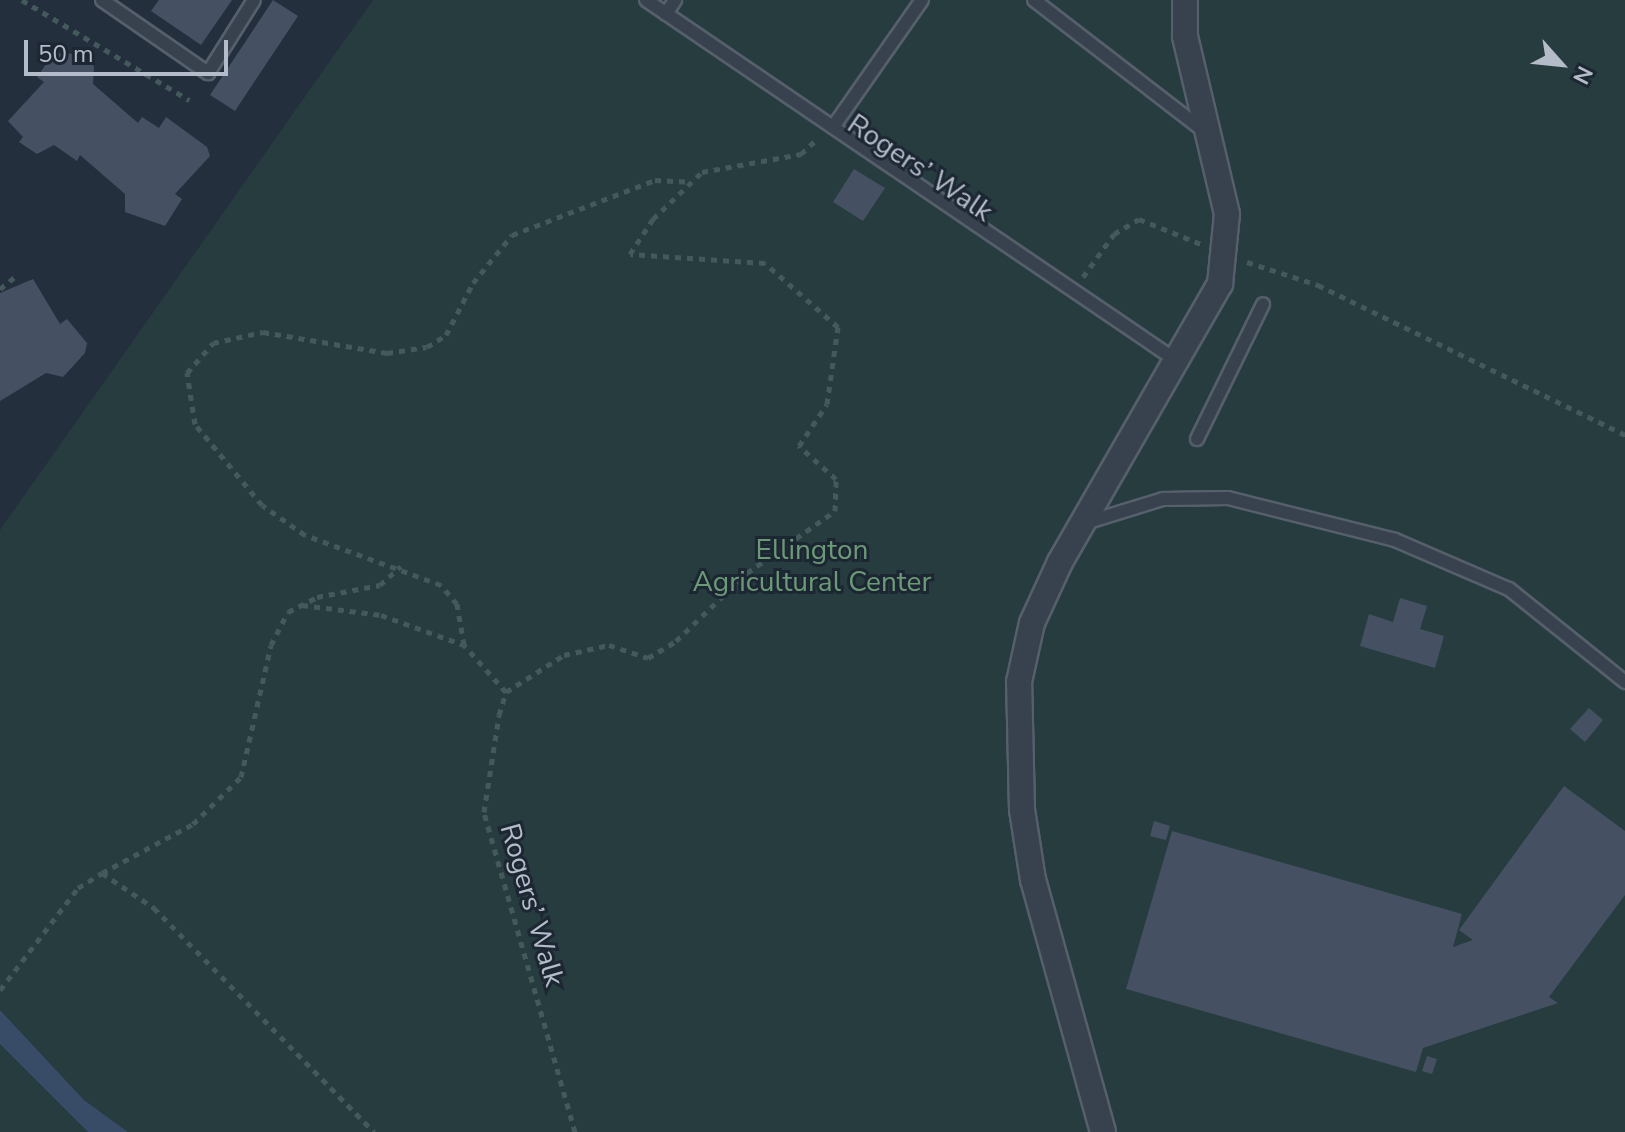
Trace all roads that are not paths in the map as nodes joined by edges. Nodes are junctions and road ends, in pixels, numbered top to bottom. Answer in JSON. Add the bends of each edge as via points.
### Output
{"nodes":[{"id":1,"x":102,"y":0,"type":"edge"},
{"id":2,"x":254,"y":0,"type":"edge"},
{"id":3,"x":646,"y":0,"type":"edge"},
{"id":4,"x":675,"y":0,"type":"edge"},
{"id":5,"x":922,"y":0,"type":"edge"},
{"id":6,"x":1034,"y":0,"type":"edge"},
{"id":7,"x":1185,"y":0,"type":"edge"},
{"id":8,"x":666,"y":14,"type":"junction"},
{"id":9,"x":830,"y":128,"type":"junction"},
{"id":10,"x":1209,"y":136,"type":"junction"},
{"id":11,"x":1263,"y":304,"type":"dead end"},
{"id":12,"x":1177,"y":361,"type":"junction"},
{"id":13,"x":1197,"y":439,"type":"dead end"},
{"id":14,"x":1082,"y":524,"type":"junction"},
{"id":15,"x":1625,"y":682,"type":"edge"},
{"id":16,"x":1103,"y":1132,"type":"edge"}],
"edges":[{"from":1,"to":2,"type":"lane","via":[[208,73]]},
{"from":3,"to":8,"type":"lane"},
{"from":4,"to":8,"type":"lane"},
{"from":5,"to":9,"type":"lane"},
{"from":6,"to":10,"type":"lane"},
{"from":7,"to":10,"type":"street","via":[[1185,36]]},
{"from":8,"to":9,"type":"lane"},
{"from":9,"to":12,"type":"lane"},
{"from":10,"to":12,"type":"street","via":[[1227,214],[1225,255],[1220,284]]},
{"from":11,"to":13,"type":"lane"},
{"from":12,"to":14,"type":"street"},
{"from":14,"to":15,"type":"lane","via":[[1163,499],[1228,498],[1395,540],[1509,589]]},
{"from":14,"to":16,"type":"street","via":[[1032,623],[1017,735],[1033,880]]}]}
